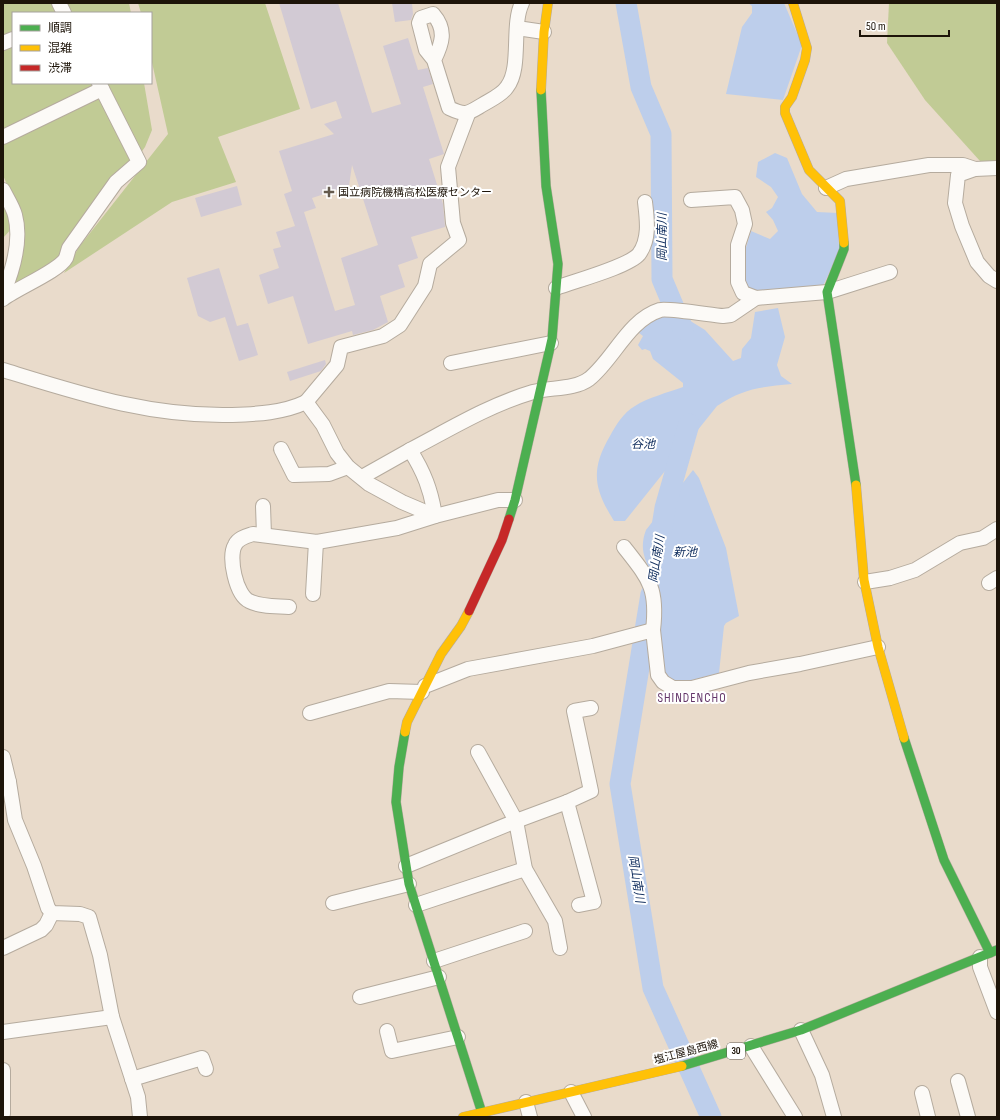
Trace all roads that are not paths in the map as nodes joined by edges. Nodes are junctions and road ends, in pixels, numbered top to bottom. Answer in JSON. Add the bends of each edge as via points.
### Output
{"nodes":[{"id":1,"x":59,"y":3,"type":"edge"},
{"id":2,"x":522,"y":3,"type":"edge"},
{"id":3,"x":548,"y":3,"type":"edge"},
{"id":4,"x":792,"y":3,"type":"edge"},
{"id":5,"x":64,"y":12,"type":"edge"},
{"id":6,"x":517,"y":28,"type":"junction"},
{"id":7,"x":544,"y":32,"type":"junction"},
{"id":8,"x":434,"y":60,"type":"dead end"},
{"id":9,"x":101,"y":86,"type":"edge"},
{"id":10,"x":468,"y":114,"type":"junction"},
{"id":11,"x":3,"y":137,"type":"edge"},
{"id":12,"x":997,"y":168,"type":"edge"},
{"id":13,"x":975,"y":169,"type":"junction"},
{"id":14,"x":826,"y":188,"type":"junction"},
{"id":15,"x":3,"y":190,"type":"edge"},
{"id":16,"x":691,"y":200,"type":"dead end"},
{"id":17,"x":645,"y":202,"type":"dead end"},
{"id":18,"x":890,"y":272,"type":"dead end"},
{"id":19,"x":997,"y":281,"type":"edge"},
{"id":20,"x":556,"y":288,"type":"junction"},
{"id":21,"x":827,"y":292,"type":"junction"},
{"id":22,"x":3,"y":294,"type":"edge"},
{"id":23,"x":3,"y":298,"type":"edge"},
{"id":24,"x":756,"y":298,"type":"junction"},
{"id":25,"x":551,"y":343,"type":"junction"},
{"id":26,"x":451,"y":363,"type":"dead end"},
{"id":27,"x":3,"y":370,"type":"edge"},
{"id":28,"x":541,"y":391,"type":"junction"},
{"id":29,"x":306,"y":402,"type":"junction"},
{"id":30,"x":281,"y":449,"type":"dead end"},
{"id":31,"x":410,"y":450,"type":"junction"},
{"id":32,"x":348,"y":468,"type":"junction"},
{"id":33,"x":362,"y":477,"type":"junction"},
{"id":34,"x":515,"y":500,"type":"junction"},
{"id":35,"x":263,"y":506,"type":"dead end"},
{"id":36,"x":435,"y":516,"type":"junction"},
{"id":37,"x":997,"y":529,"type":"edge"},
{"id":38,"x":264,"y":535,"type":"junction"},
{"id":39,"x":316,"y":542,"type":"junction"},
{"id":40,"x":624,"y":547,"type":"dead end"},
{"id":41,"x":865,"y":582,"type":"junction"},
{"id":42,"x":313,"y":594,"type":"dead end"},
{"id":43,"x":289,"y":607,"type":"dead end"},
{"id":44,"x":653,"y":630,"type":"junction"},
{"id":45,"x":878,"y":647,"type":"junction"},
{"id":46,"x":423,"y":689,"type":"junction"},
{"id":47,"x":591,"y":708,"type":"dead end"},
{"id":48,"x":310,"y":714,"type":"dead end"},
{"id":49,"x":478,"y":752,"type":"dead end"},
{"id":50,"x":3,"y":757,"type":"edge"},
{"id":51,"x":6,"y":781,"type":"edge"},
{"id":52,"x":567,"y":802,"type":"junction"},
{"id":53,"x":516,"y":821,"type":"junction"},
{"id":54,"x":406,"y":866,"type":"junction"},
{"id":55,"x":525,"y":870,"type":"junction"},
{"id":56,"x":409,"y":884,"type":"junction"},
{"id":57,"x":333,"y":903,"type":"dead end"},
{"id":58,"x":416,"y":905,"type":"junction"},
{"id":59,"x":579,"y":905,"type":"dead end"},
{"id":60,"x":52,"y":913,"type":"junction"},
{"id":61,"x":525,"y":931,"type":"dead end"},
{"id":62,"x":3,"y":948,"type":"edge"},
{"id":63,"x":560,"y":948,"type":"dead end"},
{"id":64,"x":989,"y":953,"type":"edge"},
{"id":65,"x":434,"y":961,"type":"junction"},
{"id":66,"x":439,"y":977,"type":"junction"},
{"id":67,"x":360,"y":997,"type":"dead end"},
{"id":68,"x":997,"y":1012,"type":"edge"},
{"id":69,"x":112,"y":1017,"type":"junction"},
{"id":70,"x":801,"y":1030,"type":"junction"},
{"id":71,"x":387,"y":1031,"type":"dead end"},
{"id":72,"x":3,"y":1032,"type":"edge"},
{"id":73,"x":458,"y":1037,"type":"junction"},
{"id":74,"x":751,"y":1046,"type":"junction"},
{"id":75,"x":206,"y":1068,"type":"dead end"},
{"id":76,"x":3,"y":1070,"type":"edge"},
{"id":77,"x":132,"y":1078,"type":"junction"},
{"id":78,"x":958,"y":1081,"type":"dead end"},
{"id":79,"x":571,"y":1092,"type":"junction"},
{"id":80,"x":922,"y":1093,"type":"dead end"},
{"id":81,"x":526,"y":1102,"type":"junction"},
{"id":82,"x":482,"y":1112,"type":"junction"},
{"id":83,"x":3,"y":1114,"type":"edge"},
{"id":84,"x":140,"y":1117,"type":"edge"},
{"id":85,"x":463,"y":1117,"type":"edge"},
{"id":86,"x":530,"y":1117,"type":"edge"},
{"id":87,"x":584,"y":1117,"type":"edge"},
{"id":88,"x":794,"y":1117,"type":"edge"},
{"id":89,"x":834,"y":1117,"type":"edge"},
{"id":90,"x":928,"y":1117,"type":"edge"},
{"id":91,"x":968,"y":1117,"type":"edge"}],
"edges":[{"from":1,"to":5,"type":"street"},
{"from":2,"to":6,"type":"street"},
{"from":3,"to":7,"type":"street"},
{"from":4,"to":14,"type":"street","via":[[807,48],[792,97],[785,107],[785,114],[809,170]]},
{"from":6,"to":7,"type":"street"},
{"from":6,"to":10,"type":"street","via":[[511,82],[504,91]]},
{"from":7,"to":20,"type":"street","via":[[540,102],[546,186],[558,264]]},
{"from":8,"to":10,"type":"street","via":[[449,108],[460,114]]},
{"from":9,"to":11,"type":"street"},
{"from":9,"to":23,"type":"street","via":[[139,162],[116,182],[57,268]]},
{"from":10,"to":29,"type":"street","via":[[448,167],[453,223],[459,240],[430,264],[425,286],[400,325],[383,336],[341,348],[337,365]]},
{"from":12,"to":13,"type":"street"},
{"from":13,"to":14,"type":"street","via":[[963,165],[929,165],[846,179]]},
{"from":13,"to":19,"type":"street","via":[[958,175],[955,203],[977,262]]},
{"from":14,"to":21,"type":"street","via":[[840,201],[844,249]]},
{"from":15,"to":22,"type":"street","via":[[15,215],[17,243],[10,278]]},
{"from":16,"to":24,"type":"street","via":[[735,197],[742,210],[745,224],[738,245],[738,282],[743,293]]},
{"from":17,"to":20,"type":"street","via":[[648,225],[639,254],[622,265]]},
{"from":18,"to":21,"type":"street"},
{"from":20,"to":25,"type":"street"},
{"from":21,"to":24,"type":"street"},
{"from":21,"to":41,"type":"street","via":[[859,509]]},
{"from":24,"to":28,"type":"street","via":[[731,315],[661,310],[648,315],[631,330],[600,370],[587,380],[571,386]]},
{"from":25,"to":26,"type":"street"},
{"from":25,"to":28,"type":"street"},
{"from":27,"to":29,"type":"street","via":[[118,404],[160,412],[254,414],[292,408]]},
{"from":28,"to":31,"type":"street","via":[[495,406]]},
{"from":28,"to":34,"type":"street"},
{"from":29,"to":32,"type":"street"},
{"from":30,"to":32,"type":"street","via":[[294,475],[329,474]]},
{"from":31,"to":33,"type":"street"},
{"from":31,"to":36,"type":"street","via":[[424,472]]},
{"from":32,"to":33,"type":"street"},
{"from":33,"to":36,"type":"street","via":[[369,484],[402,502]]},
{"from":34,"to":36,"type":"street","via":[[498,500]]},
{"from":34,"to":46,"type":"street","via":[[502,540],[478,594]]},
{"from":35,"to":38,"type":"street"},
{"from":36,"to":39,"type":"street","via":[[397,528]]},
{"from":37,"to":41,"type":"street","via":[[982,538],[960,543],[915,570]]},
{"from":38,"to":39,"type":"street"},
{"from":38,"to":43,"type":"street","via":[[245,536],[235,543],[233,548],[232,567],[242,596],[249,602]]},
{"from":39,"to":42,"type":"street"},
{"from":40,"to":44,"type":"street","via":[[647,576],[655,598]]},
{"from":41,"to":45,"type":"street"},
{"from":44,"to":45,"type":"street","via":[[658,675],[663,682],[673,688],[692,688],[749,672]]},
{"from":44,"to":46,"type":"street","via":[[593,646],[468,669]]},
{"from":45,"to":64,"type":"street","via":[[912,765],[944,860]]},
{"from":46,"to":48,"type":"street","via":[[389,691]]},
{"from":46,"to":54,"type":"street","via":[[407,722],[399,767],[396,802]]},
{"from":47,"to":52,"type":"street","via":[[574,711],[591,791]]},
{"from":49,"to":53,"type":"street"},
{"from":50,"to":51,"type":"street"},
{"from":51,"to":60,"type":"street","via":[[15,820]]},
{"from":52,"to":53,"type":"street"},
{"from":52,"to":59,"type":"street","via":[[594,902]]},
{"from":53,"to":54,"type":"street"},
{"from":53,"to":55,"type":"street"},
{"from":54,"to":56,"type":"street"},
{"from":55,"to":58,"type":"street"},
{"from":55,"to":63,"type":"street","via":[[555,921]]},
{"from":56,"to":57,"type":"street"},
{"from":56,"to":58,"type":"street"},
{"from":58,"to":65,"type":"street"},
{"from":60,"to":62,"type":"street","via":[[46,925],[40,930]]},
{"from":60,"to":69,"type":"street","via":[[80,914],[89,917],[100,955]]},
{"from":61,"to":65,"type":"street"},
{"from":64,"to":68,"type":"street","via":[[980,967]]},
{"from":64,"to":70,"type":"street","name":"塩江屋島西線","number":"30"},
{"from":65,"to":66,"type":"street"},
{"from":66,"to":67,"type":"street"},
{"from":66,"to":73,"type":"street"},
{"from":69,"to":72,"type":"street"},
{"from":69,"to":77,"type":"street"},
{"from":70,"to":74,"type":"street","name":"塩江屋島西線","number":"30"},
{"from":70,"to":89,"type":"street","via":[[822,1075]]},
{"from":71,"to":73,"type":"street","via":[[392,1051]]},
{"from":73,"to":82,"type":"street"},
{"from":74,"to":79,"type":"street","name":"塩江屋島西線","number":"30","via":[[660,1072]]},
{"from":74,"to":88,"type":"street"},
{"from":75,"to":77,"type":"street","via":[[202,1058]]},
{"from":76,"to":83,"type":"street"},
{"from":77,"to":84,"type":"street","via":[[138,1097]]},
{"from":78,"to":91,"type":"street"},
{"from":79,"to":81,"type":"street","name":"塩江屋島西線","number":"30"},
{"from":79,"to":87,"type":"street"},
{"from":80,"to":90,"type":"street"},
{"from":81,"to":82,"type":"street","name":"塩江屋島西線","number":"30"},
{"from":81,"to":86,"type":"street"},
{"from":82,"to":85,"type":"street","name":"塩江屋島西線","number":"30"}]}
